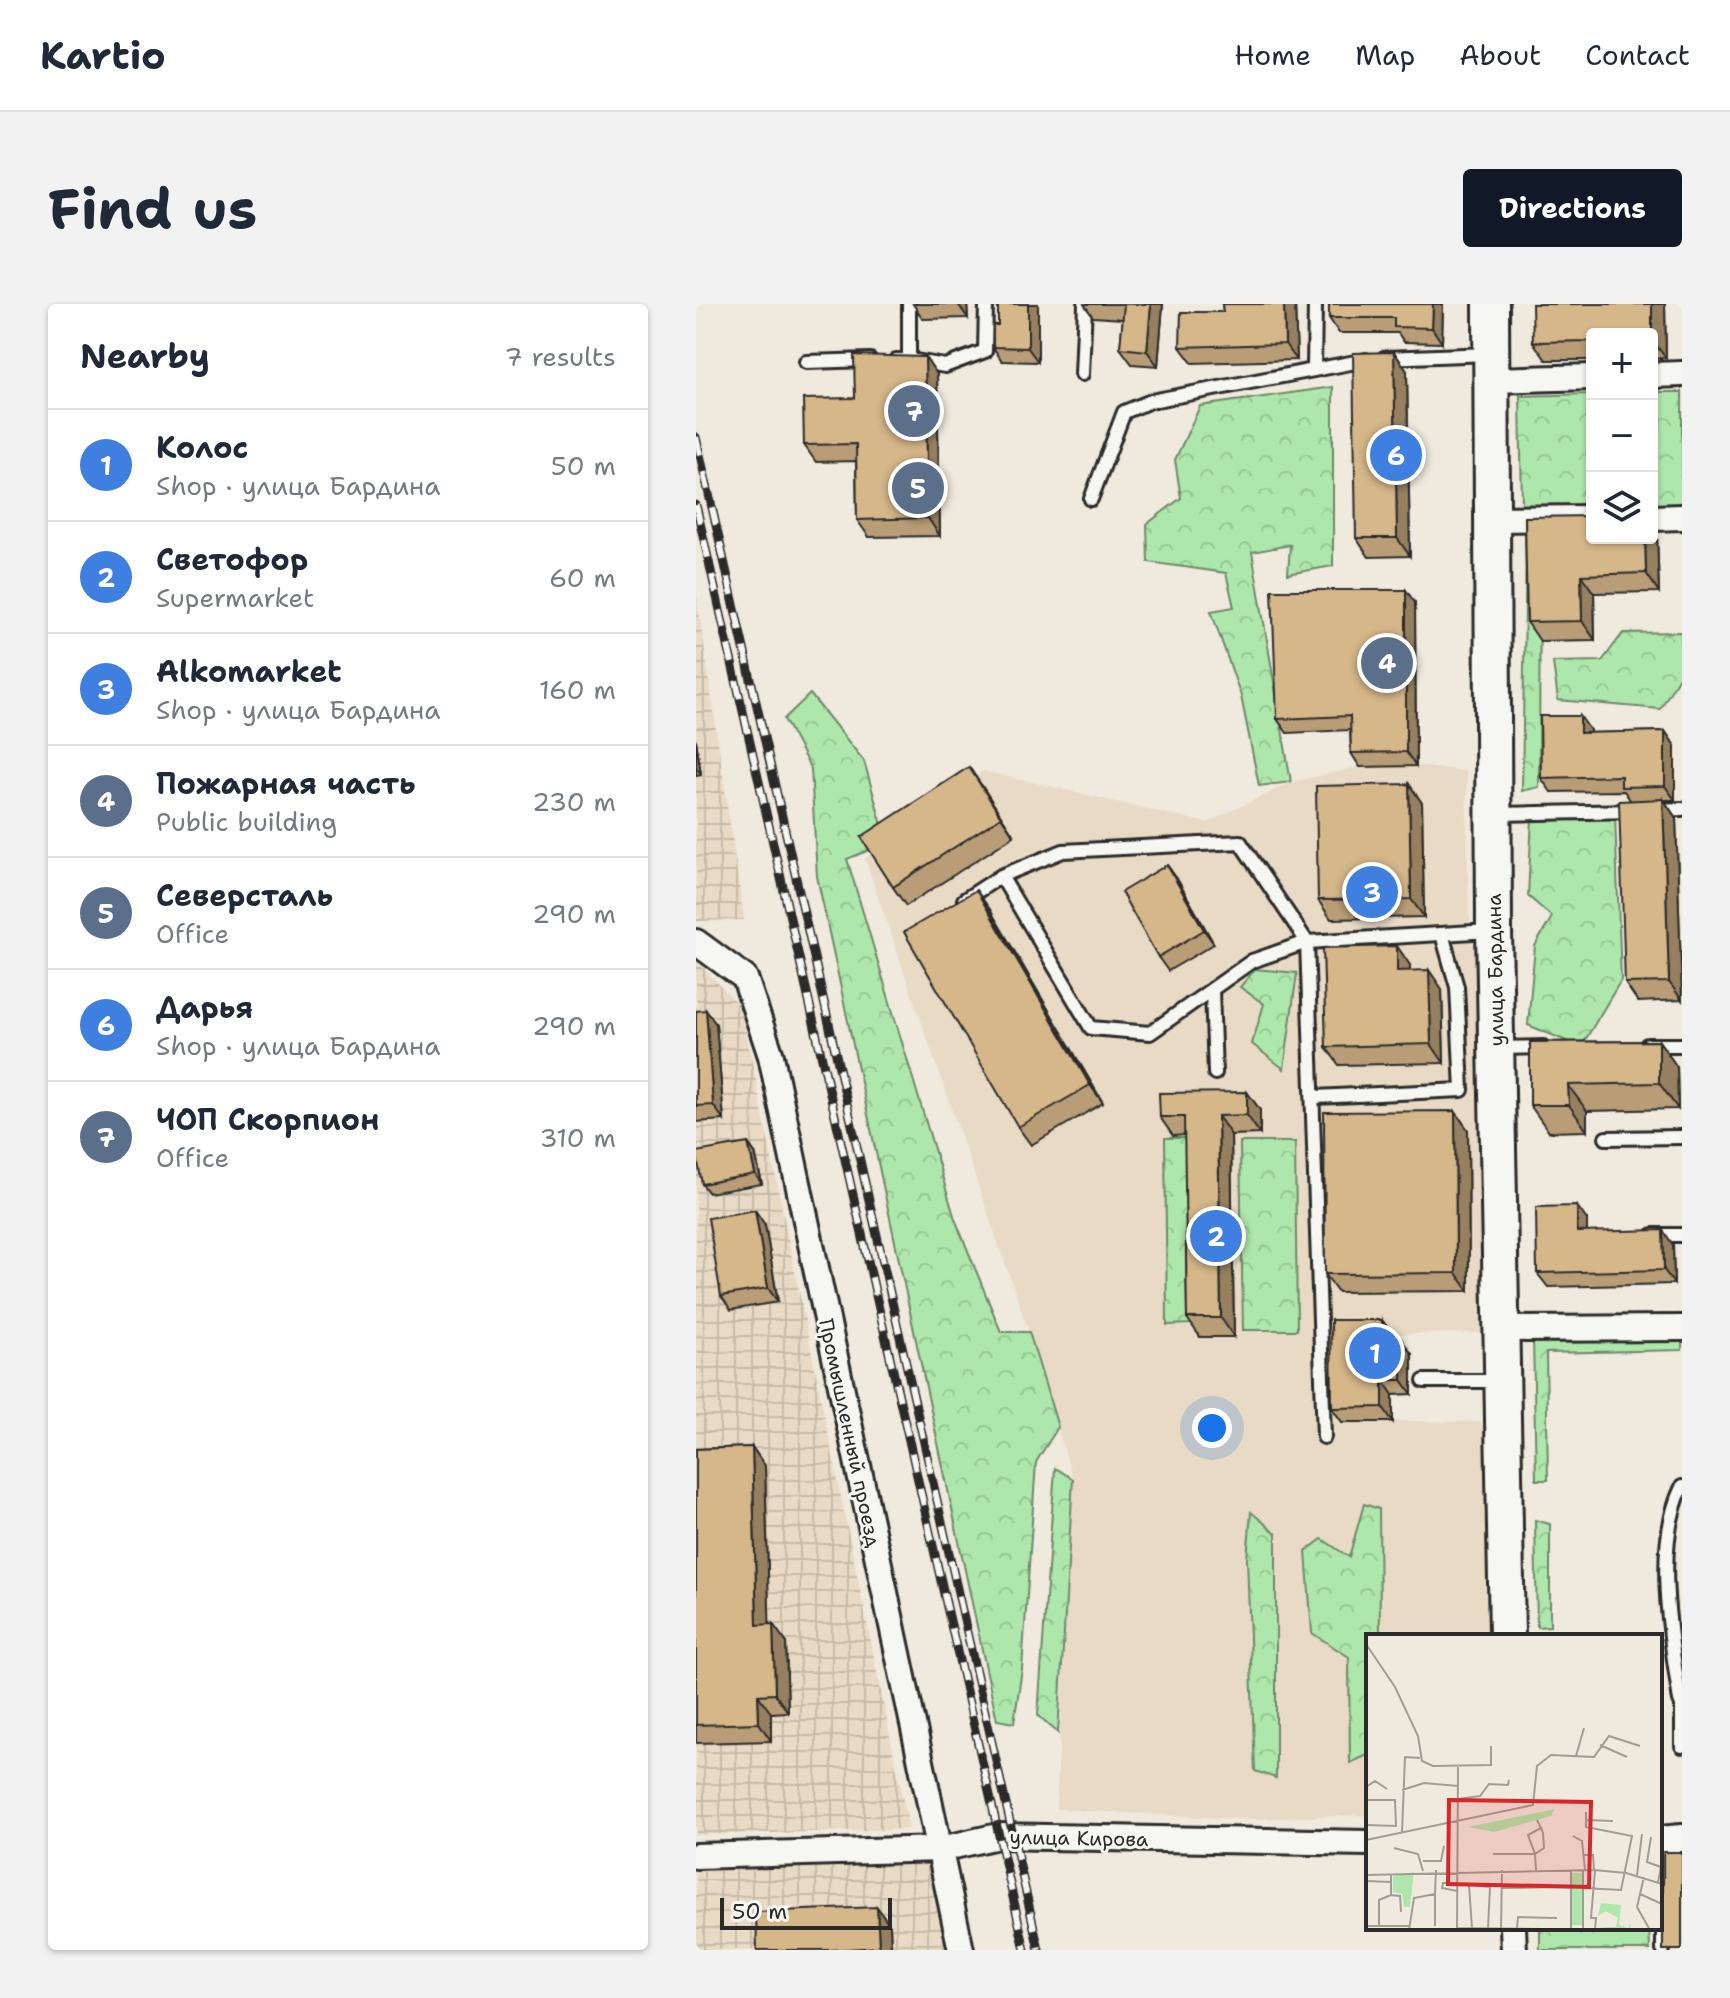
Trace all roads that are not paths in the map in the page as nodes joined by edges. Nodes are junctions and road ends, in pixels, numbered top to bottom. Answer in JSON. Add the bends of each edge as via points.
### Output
{"nodes":[{"id":1,"x":909,"y":304,"type":"edge"},
{"id":2,"x":986,"y":304,"type":"edge"},
{"id":3,"x":1085,"y":304,"type":"edge"},
{"id":4,"x":1315,"y":304,"type":"edge"},
{"id":5,"x":1491,"y":304,"type":"edge"},
{"id":6,"x":909,"y":360,"type":"junction"},
{"id":7,"x":806,"y":362,"type":"dead end"},
{"id":8,"x":1492,"y":367,"type":"junction"},
{"id":9,"x":1314,"y":369,"type":"junction"},
{"id":10,"x":1082,"y":374,"type":"dead end"},
{"id":11,"x":1682,"y":374,"type":"edge"},
{"id":12,"x":1658,"y":375,"type":"edge"},
{"id":13,"x":1586,"y":376,"type":"edge"},
{"id":14,"x":1091,"y":499,"type":"dead end"},
{"id":15,"x":1682,"y":517,"type":"edge"},
{"id":16,"x":1586,"y":518,"type":"edge"},
{"id":17,"x":1658,"y":518,"type":"edge"},
{"id":18,"x":1491,"y":519,"type":"junction"},
{"id":19,"x":1682,"y":809,"type":"edge"},
{"id":20,"x":1493,"y":814,"type":"junction"},
{"id":21,"x":1001,"y":876,"type":"junction"},
{"id":22,"x":951,"y":908,"type":"edge"},
{"id":23,"x":1494,"y":930,"type":"junction"},
{"id":24,"x":1442,"y":934,"type":"junction"},
{"id":25,"x":696,"y":942,"type":"edge"},
{"id":26,"x":1307,"y":942,"type":"junction"},
{"id":27,"x":1212,"y":990,"type":"junction"},
{"id":28,"x":1635,"y":1045,"type":"edge"},
{"id":29,"x":1682,"y":1045,"type":"edge"},
{"id":30,"x":1556,"y":1047,"type":"edge"},
{"id":31,"x":1496,"y":1048,"type":"junction"},
{"id":32,"x":1215,"y":1073,"type":"dead end"},
{"id":33,"x":1315,"y":1097,"type":"junction"},
{"id":34,"x":1682,"y":1137,"type":"edge"},
{"id":35,"x":1606,"y":1138,"type":"dead end"},
{"id":36,"x":1637,"y":1235,"type":"edge"},
{"id":37,"x":1682,"y":1235,"type":"edge"},
{"id":38,"x":1682,"y":1328,"type":"edge"},
{"id":39,"x":1501,"y":1329,"type":"junction"},
{"id":40,"x":1424,"y":1381,"type":"dead end"},
{"id":41,"x":1502,"y":1381,"type":"junction"},
{"id":42,"x":1324,"y":1437,"type":"dead end"},
{"id":43,"x":1682,"y":1487,"type":"edge"},
{"id":44,"x":1507,"y":1634,"type":"edge"},
{"id":45,"x":1681,"y":1701,"type":"edge"},
{"id":46,"x":1682,"y":1746,"type":"edge"},
{"id":47,"x":1366,"y":1843,"type":"edge"},
{"id":48,"x":1668,"y":1843,"type":"edge"},
{"id":49,"x":941,"y":1849,"type":"junction"},
{"id":50,"x":696,"y":1856,"type":"edge"},
{"id":51,"x":1513,"y":1930,"type":"edge"},
{"id":52,"x":961,"y":1950,"type":"edge"},
{"id":53,"x":1514,"y":1950,"type":"edge"},
{"id":54,"x":1663,"y":1950,"type":"edge"}],
"edges":[{"from":1,"to":6,"type":"lane"},
{"from":2,"to":6,"type":"lane","via":[[985,351],[945,366]]},
{"from":3,"to":10,"type":"lane"},
{"from":4,"to":9,"type":"lane"},
{"from":5,"to":8,"type":"street","name":"улица Бардина"},
{"from":6,"to":7,"type":"lane"},
{"from":8,"to":9,"type":"lane","via":[[1376,359]]},
{"from":8,"to":13,"type":"street"},
{"from":8,"to":18,"type":"street","name":"улица Бардина"},
{"from":9,"to":14,"type":"lane","via":[[1151,401],[1124,412]]},
{"from":11,"to":12,"type":"street"},
{"from":15,"to":17,"type":"street"},
{"from":16,"to":18,"type":"street"},
{"from":18,"to":20,"type":"street","name":"улица Бардина"},
{"from":19,"to":20,"type":"lane"},
{"from":20,"to":23,"type":"street","name":"улица Бардина"},
{"from":21,"to":22,"type":"lane"},
{"from":21,"to":26,"type":"lane","via":[[1063,851],[1240,842]]},
{"from":21,"to":27,"type":"lane","via":[[1091,1028],[1150,1033]]},
{"from":23,"to":24,"type":"lane"},
{"from":23,"to":31,"type":"street","name":"улица Бардина"},
{"from":24,"to":26,"type":"lane"},
{"from":24,"to":33,"type":"lane","via":[[1457,987],[1462,1090]]},
{"from":25,"to":49,"type":"street","name":"Промышленный проезд","via":[[745,978],[771,1056]]},
{"from":26,"to":27,"type":"lane","via":[[1252,961]]},
{"from":26,"to":33,"type":"lane"},
{"from":27,"to":32,"type":"lane"},
{"from":28,"to":29,"type":"lane"},
{"from":30,"to":31,"type":"lane"},
{"from":31,"to":39,"type":"street","name":"улица Бардина"},
{"from":33,"to":42,"type":"lane"},
{"from":34,"to":35,"type":"lane"},
{"from":36,"to":37,"type":"lane"},
{"from":38,"to":39,"type":"street"},
{"from":39,"to":41,"type":"street","name":"улица Бардина"},
{"from":40,"to":41,"type":"lane"},
{"from":41,"to":44,"type":"street","name":"улица Бардина"},
{"from":43,"to":45,"type":"lane","via":[[1668,1536],[1669,1615]]},
{"from":45,"to":46,"type":"lane"},
{"from":47,"to":49,"type":"street","name":"улица Кирова","via":[[998,1836]]},
{"from":48,"to":54,"type":"lane"},
{"from":49,"to":50,"type":"street","name":"улица Кирова"},
{"from":49,"to":52,"type":"street","name":"Промышленный проезд"},
{"from":51,"to":53,"type":"street"}]}
